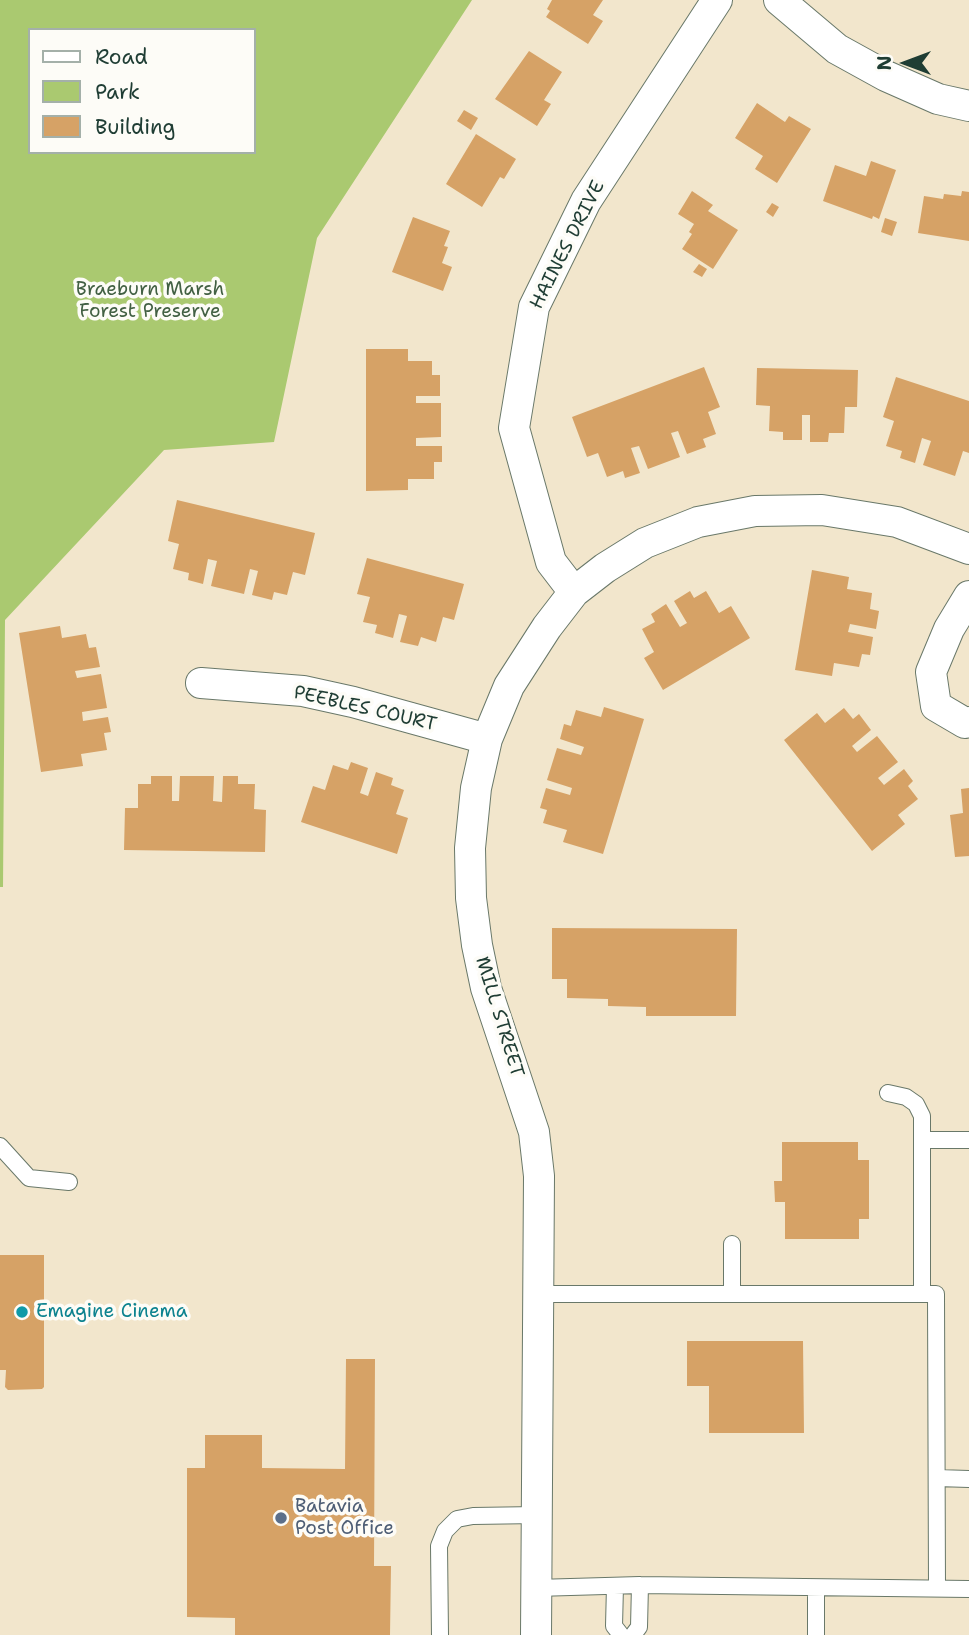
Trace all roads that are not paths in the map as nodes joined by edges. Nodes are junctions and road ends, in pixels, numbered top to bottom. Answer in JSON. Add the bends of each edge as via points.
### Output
{"nodes":[{"id":1,"x":717,"y":0,"type":"edge"},
{"id":2,"x":779,"y":0,"type":"edge"},
{"id":3,"x":969,"y":106,"type":"edge"},
{"id":4,"x":969,"y":549,"type":"edge"},
{"id":5,"x":574,"y":592,"type":"junction"},
{"id":6,"x":969,"y":596,"type":"edge"},
{"id":7,"x":201,"y":683,"type":"dead end"},
{"id":8,"x":969,"y":722,"type":"edge"},
{"id":9,"x":487,"y":739,"type":"junction"},
{"id":10,"x":888,"y":1093,"type":"dead end"},
{"id":11,"x":922,"y":1140,"type":"junction"},
{"id":12,"x":969,"y":1140,"type":"edge"},
{"id":13,"x":0,"y":1146,"type":"edge"},
{"id":14,"x":69,"y":1182,"type":"dead end"},
{"id":15,"x":732,"y":1244,"type":"dead end"},
{"id":16,"x":538,"y":1294,"type":"junction"},
{"id":17,"x":732,"y":1294,"type":"junction"},
{"id":18,"x":922,"y":1294,"type":"junction"},
{"id":19,"x":937,"y":1478,"type":"junction"},
{"id":20,"x":969,"y":1479,"type":"edge"},
{"id":21,"x":537,"y":1515,"type":"junction"},
{"id":22,"x":640,"y":1585,"type":"junction"},
{"id":23,"x":615,"y":1586,"type":"junction"},
{"id":24,"x":536,"y":1588,"type":"junction"},
{"id":25,"x":816,"y":1588,"type":"junction"},
{"id":26,"x":937,"y":1588,"type":"junction"},
{"id":27,"x":969,"y":1589,"type":"edge"},
{"id":28,"x":440,"y":1635,"type":"edge"},
{"id":29,"x":536,"y":1635,"type":"edge"},
{"id":30,"x":621,"y":1635,"type":"edge"},
{"id":31,"x":633,"y":1635,"type":"edge"},
{"id":32,"x":816,"y":1635,"type":"edge"}],
"edges":[{"from":1,"to":5,"type":"street","name":"HAINES DRIVE","via":[[586,201],[534,307],[514,428],[551,562]]},
{"from":2,"to":3,"type":"street","via":[[837,48],[886,76],[938,99]]},
{"from":4,"to":5,"type":"street","name":"MILL STREET","via":[[897,522],[822,510],[754,511],[698,522],[645,543]]},
{"from":5,"to":9,"type":"street","name":"MILL STREET","via":[[509,686]]},
{"from":6,"to":8,"type":"street","via":[[931,672],[936,706]]},
{"from":7,"to":9,"type":"street","name":"PEEBLES COURT","via":[[303,691]]},
{"from":9,"to":16,"type":"street","name":"MILL STREET","via":[[476,788],[471,898],[486,988],[534,1132],[540,1176]]},
{"from":10,"to":11,"type":"lane","via":[[916,1104],[922,1116]]},
{"from":11,"to":12,"type":"lane"},
{"from":11,"to":18,"type":"lane"},
{"from":13,"to":14,"type":"lane","via":[[29,1178]]},
{"from":15,"to":17,"type":"lane"},
{"from":16,"to":17,"type":"lane"},
{"from":16,"to":21,"type":"street","name":"MILL STREET"},
{"from":17,"to":18,"type":"lane"},
{"from":18,"to":19,"type":"lane","via":[[936,1294]]},
{"from":19,"to":20,"type":"lane"},
{"from":19,"to":26,"type":"lane"},
{"from":21,"to":24,"type":"street","name":"MILL STREET"},
{"from":21,"to":28,"type":"lane","via":[[473,1516],[457,1519],[445,1531],[439,1546]]},
{"from":22,"to":23,"type":"lane"},
{"from":22,"to":25,"type":"lane"},
{"from":22,"to":31,"type":"lane","via":[[639,1626]]},
{"from":23,"to":24,"type":"lane"},
{"from":23,"to":30,"type":"lane","via":[[614,1626]]},
{"from":24,"to":29,"type":"street","name":"MILL STREET"},
{"from":25,"to":26,"type":"lane"},
{"from":25,"to":32,"type":"lane"},
{"from":26,"to":27,"type":"lane"}]}
